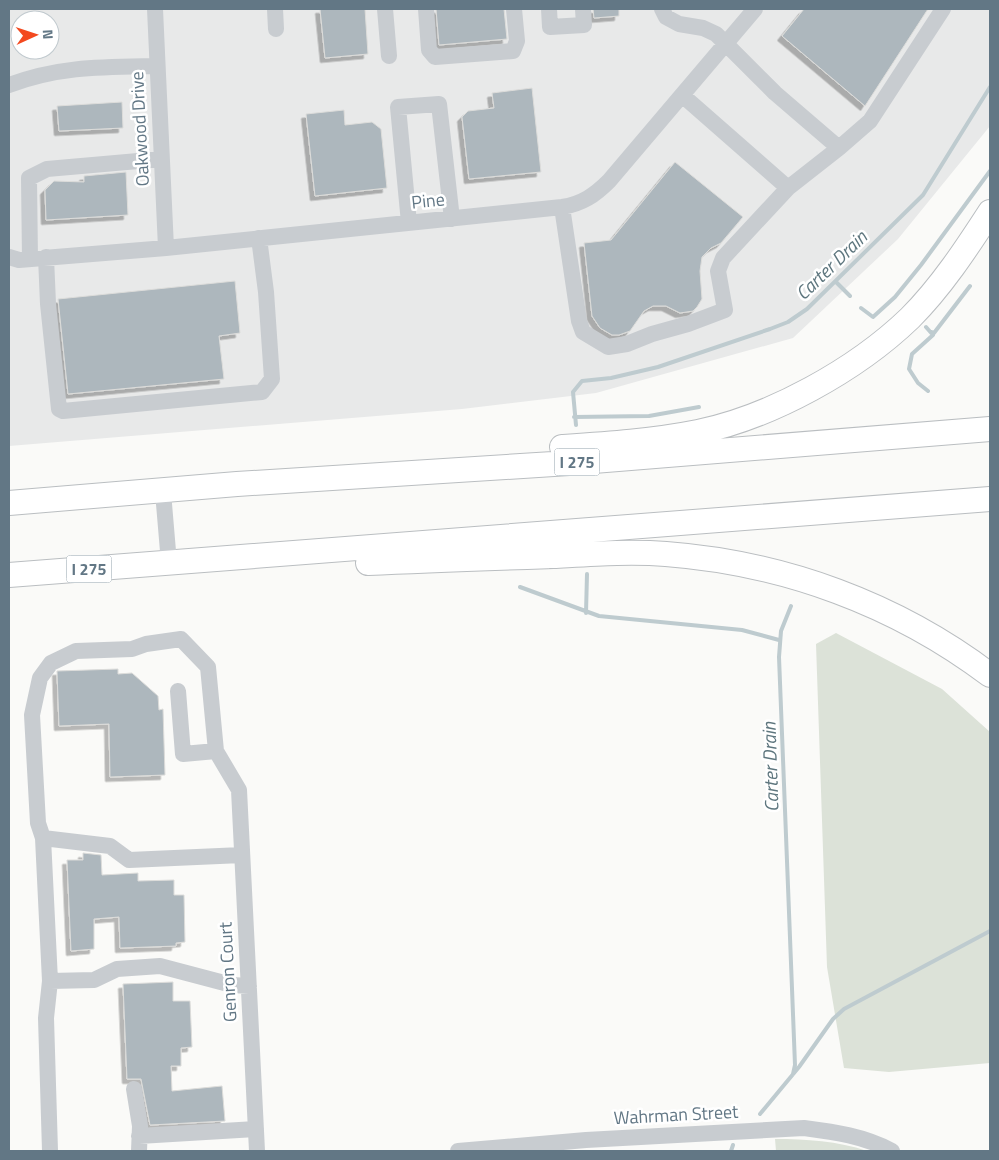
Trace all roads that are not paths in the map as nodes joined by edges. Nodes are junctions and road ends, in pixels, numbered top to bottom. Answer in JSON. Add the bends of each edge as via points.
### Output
{"nodes":[{"id":1,"x":155,"y":9,"type":"edge"},
{"id":2,"x":275,"y":9,"type":"edge"},
{"id":3,"x":385,"y":9,"type":"edge"},
{"id":4,"x":426,"y":9,"type":"edge"},
{"id":5,"x":514,"y":9,"type":"edge"},
{"id":6,"x":549,"y":9,"type":"edge"},
{"id":7,"x":583,"y":9,"type":"edge"},
{"id":8,"x":662,"y":9,"type":"edge"},
{"id":9,"x":755,"y":9,"type":"edge"},
{"id":10,"x":943,"y":9,"type":"edge"},
{"id":11,"x":276,"y":28,"type":"dead end"},
{"id":12,"x":725,"y":45,"type":"junction"},
{"id":13,"x":389,"y":56,"type":"dead end"},
{"id":14,"x":156,"y":66,"type":"junction"},
{"id":15,"x":9,"y":85,"type":"edge"},
{"id":16,"x":682,"y":95,"type":"junction"},
{"id":17,"x":839,"y":148,"type":"junction"},
{"id":18,"x":161,"y":159,"type":"junction"},
{"id":19,"x":788,"y":188,"type":"junction"},
{"id":20,"x":562,"y":207,"type":"junction"},
{"id":21,"x":990,"y":212,"type":"edge"},
{"id":22,"x":452,"y":219,"type":"junction"},
{"id":23,"x":409,"y":223,"type":"junction"},
{"id":24,"x":259,"y":238,"type":"junction"},
{"id":25,"x":166,"y":248,"type":"junction"},
{"id":26,"x":26,"y":258,"type":"edge"},
{"id":27,"x":990,"y":429,"type":"edge"},
{"id":28,"x":238,"y":484,"type":"junction"},
{"id":29,"x":163,"y":492,"type":"junction"},
{"id":30,"x":990,"y":499,"type":"edge"},
{"id":31,"x":9,"y":503,"type":"edge"},
{"id":32,"x":278,"y":555,"type":"junction"},
{"id":33,"x":169,"y":563,"type":"junction"},
{"id":34,"x":9,"y":575,"type":"edge"},
{"id":35,"x":990,"y":675,"type":"edge"},
{"id":36,"x":178,"y":691,"type":"dead end"},
{"id":37,"x":216,"y":751,"type":"junction"},
{"id":38,"x":43,"y":838,"type":"junction"},
{"id":39,"x":242,"y":855,"type":"junction"},
{"id":40,"x":50,"y":981,"type":"junction"},
{"id":41,"x":249,"y":986,"type":"junction"},
{"id":42,"x":134,"y":1089,"type":"dead end"},
{"id":43,"x":256,"y":1129,"type":"junction"},
{"id":44,"x":139,"y":1144,"type":"edge"},
{"id":45,"x":536,"y":1148,"type":"edge"},
{"id":46,"x":50,"y":1151,"type":"edge"},
{"id":47,"x":256,"y":1151,"type":"edge"},
{"id":48,"x":458,"y":1151,"type":"edge"},
{"id":49,"x":892,"y":1151,"type":"edge"}],
"edges":[{"from":1,"to":14,"type":"street","name":"Oakwood Drive"},
{"from":2,"to":11,"type":"street"},
{"from":3,"to":13,"type":"street"},
{"from":4,"to":5,"type":"street","via":[[429,50],[436,57],[513,51],[517,42]]},
{"from":6,"to":7,"type":"street","via":[[550,27],[584,25]]},
{"from":8,"to":12,"type":"street","via":[[666,17],[679,24],[716,34]]},
{"from":9,"to":12,"type":"street","name":"Pine"},
{"from":10,"to":17,"type":"street","via":[[870,121]]},
{"from":12,"to":16,"type":"street","name":"Pine"},
{"from":12,"to":17,"type":"street"},
{"from":14,"to":15,"type":"street","via":[[62,70],[38,74]]},
{"from":14,"to":18,"type":"street","name":"Oakwood Drive"},
{"from":16,"to":19,"type":"street"},
{"from":16,"to":20,"type":"street","name":"Pine","via":[[598,192],[579,203]]},
{"from":17,"to":19,"type":"street"},
{"from":18,"to":25,"type":"street","name":"Oakwood Drive"},
{"from":18,"to":26,"type":"street","via":[[47,169],[29,178]]},
{"from":19,"to":20,"type":"street","via":[[723,258],[718,270],[725,310],[627,344],[608,347],[583,332],[579,321]]},
{"from":20,"to":22,"type":"street","name":"Pine"},
{"from":21,"to":28,"type":"highway","via":[[953,267],[916,311],[872,350],[791,399],[727,424],[658,438],[304,469]]},
{"from":22,"to":23,"type":"street","name":"Pine"},
{"from":22,"to":23,"type":"street","via":[[439,104],[406,107],[398,108]]},
{"from":23,"to":24,"type":"street","name":"Pine"},
{"from":24,"to":25,"type":"street","name":"Pine"},
{"from":24,"to":26,"type":"street","via":[[272,378],[262,392],[63,411],[59,409],[48,304]]},
{"from":25,"to":26,"type":"street","name":"Pine"},
{"from":27,"to":28,"type":"highway","number":"I 275","via":[[569,463]]},
{"from":28,"to":29,"type":"highway","number":"I 275"},
{"from":29,"to":31,"type":"highway","number":"I 275"},
{"from":29,"to":33,"type":"street"},
{"from":30,"to":32,"type":"highway","number":"I 275"},
{"from":32,"to":33,"type":"highway","number":"I 275"},
{"from":32,"to":35,"type":"highway","via":[[308,564],[656,554],[731,562],[787,574],[907,620],[956,649]]},
{"from":33,"to":34,"type":"highway","number":"I 275"},
{"from":36,"to":37,"type":"street","via":[[183,754]]},
{"from":37,"to":38,"type":"street","via":[[208,667],[180,640],[132,649],[76,652],[51,663],[40,678],[32,715],[38,824]]},
{"from":37,"to":39,"type":"street","name":"Genron Court","via":[[239,790]]},
{"from":38,"to":39,"type":"street","via":[[110,846],[129,860]]},
{"from":38,"to":40,"type":"street"},
{"from":39,"to":41,"type":"street","name":"Genron Court"},
{"from":40,"to":41,"type":"street","via":[[94,980],[117,970],[160,966],[232,985]]},
{"from":40,"to":46,"type":"street","via":[[46,1018]]},
{"from":41,"to":43,"type":"street","name":"Genron Court"},
{"from":42,"to":44,"type":"street","via":[[140,1126]]},
{"from":43,"to":44,"type":"street"},
{"from":43,"to":47,"type":"street","name":"Genron Court"},
{"from":45,"to":48,"type":"street","name":"Wahrman Street"},
{"from":45,"to":49,"type":"street","name":"Wahrman Street","via":[[804,1128],[874,1141]]}]}
